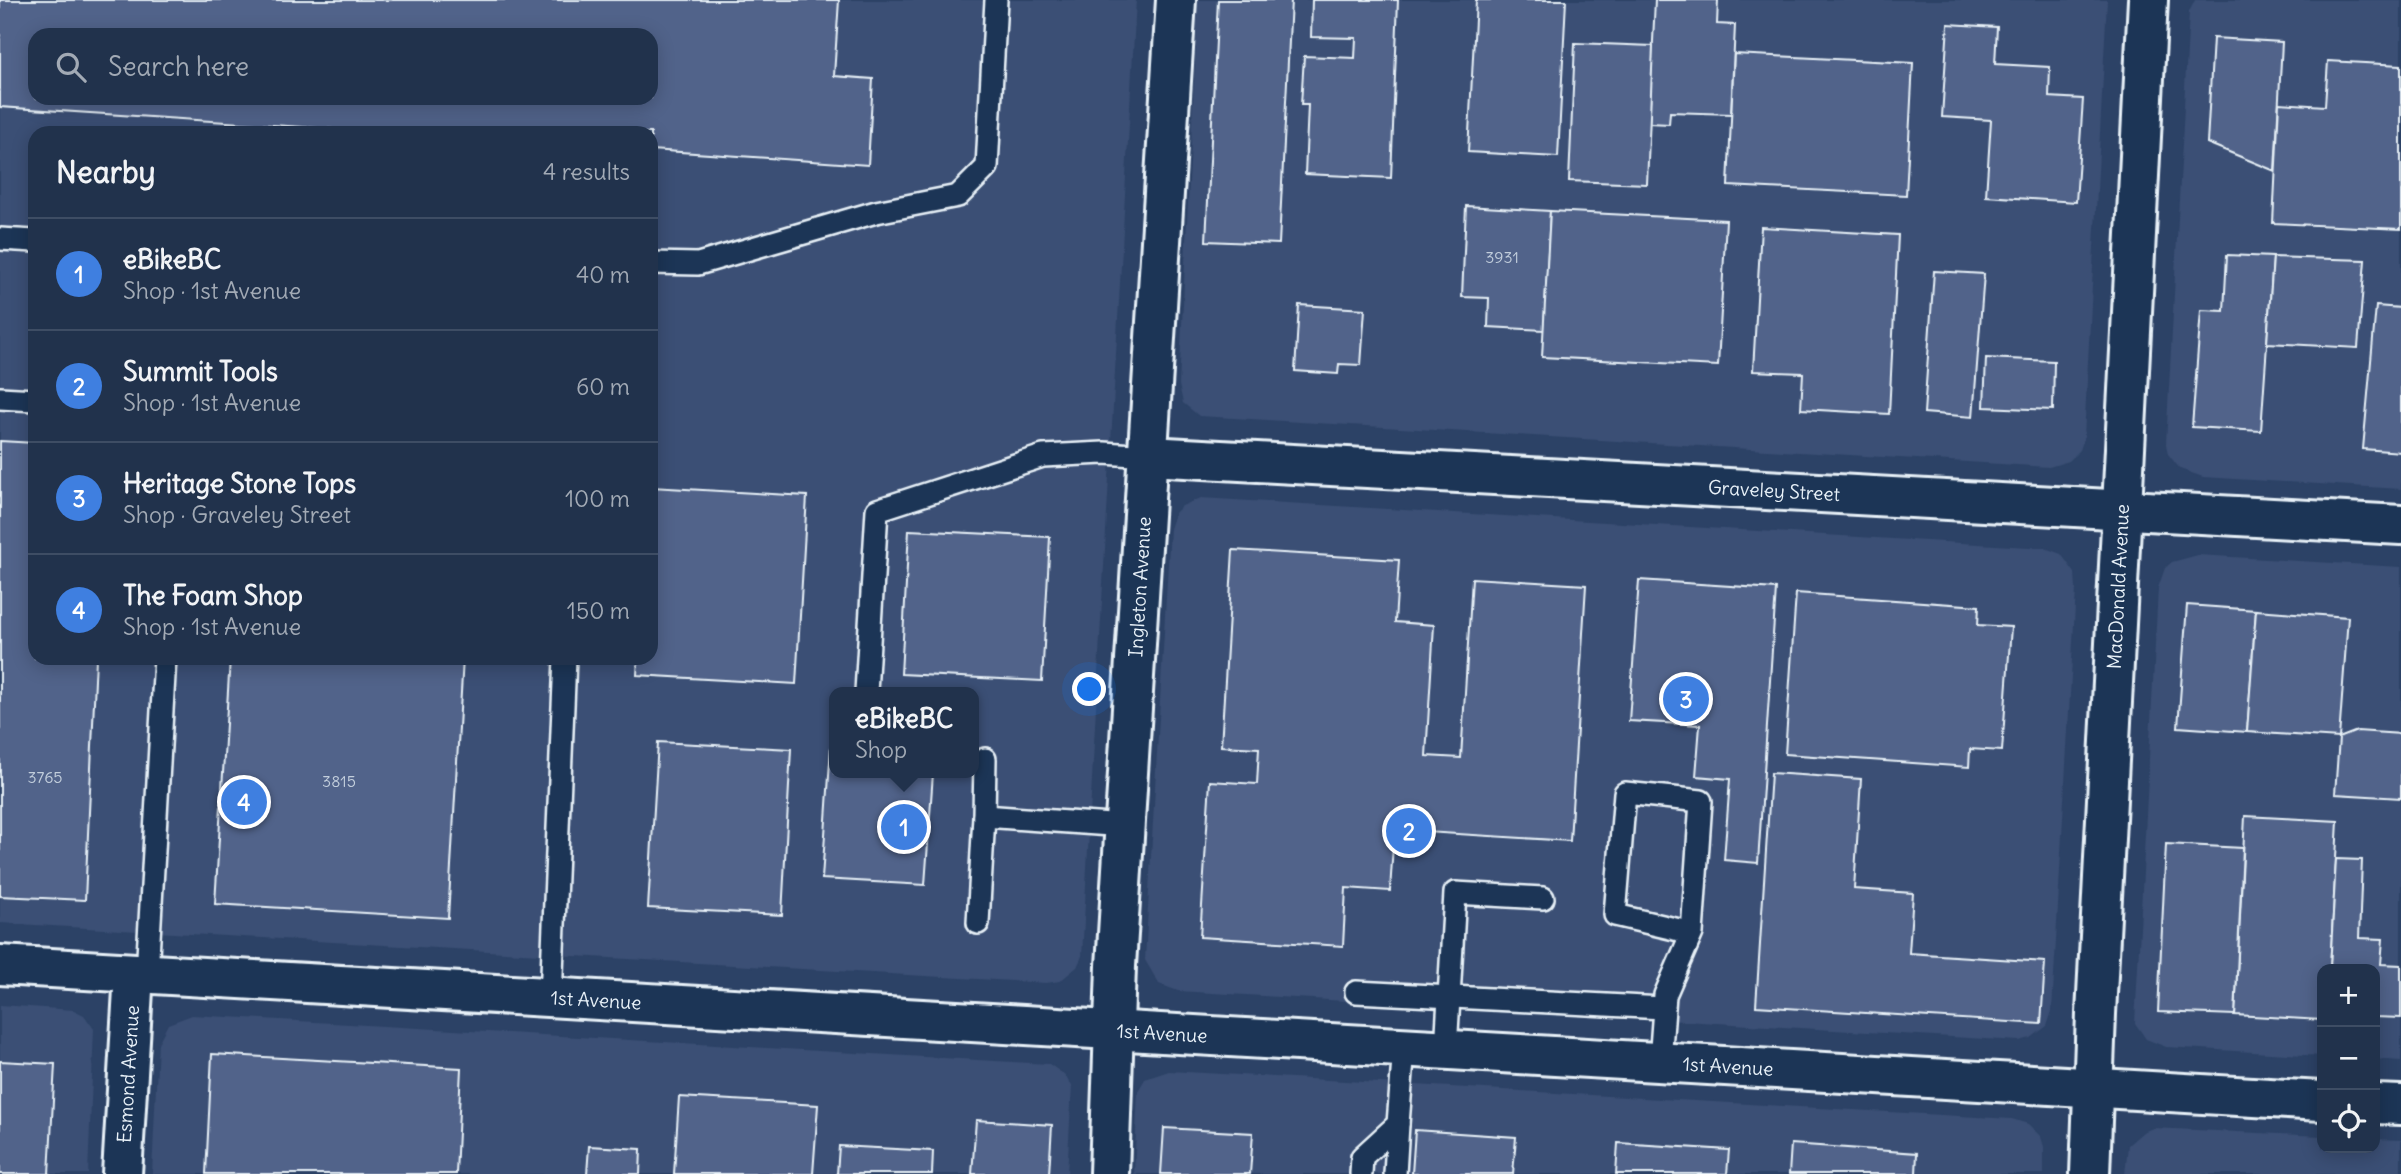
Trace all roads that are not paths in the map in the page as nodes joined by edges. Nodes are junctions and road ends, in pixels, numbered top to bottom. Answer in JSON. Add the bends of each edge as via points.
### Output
{"nodes":[{"id":1,"x":996,"y":0,"type":"edge"},
{"id":2,"x":1176,"y":0,"type":"edge"},
{"id":3,"x":2148,"y":0,"type":"edge"},
{"id":4,"x":0,"y":239,"type":"edge"},
{"id":5,"x":28,"y":240,"type":"edge"},
{"id":6,"x":658,"y":262,"type":"edge"},
{"id":7,"x":0,"y":398,"type":"edge"},
{"id":8,"x":28,"y":400,"type":"edge"},
{"id":9,"x":1149,"y":456,"type":"junction"},
{"id":10,"x":2121,"y":509,"type":"junction"},
{"id":11,"x":2401,"y":525,"type":"edge"},
{"id":12,"x":164,"y":665,"type":"edge"},
{"id":13,"x":565,"y":665,"type":"edge"},
{"id":14,"x":866,"y":687,"type":"edge"},
{"id":15,"x":985,"y":759,"type":"dead end"},
{"id":16,"x":984,"y":816,"type":"junction"},
{"id":17,"x":1125,"y":825,"type":"junction"},
{"id":18,"x":1543,"y":898,"type":"dead end"},
{"id":19,"x":978,"y":923,"type":"dead end"},
{"id":20,"x":1692,"y":933,"type":"junction"},
{"id":21,"x":0,"y":965,"type":"edge"},
{"id":22,"x":141,"y":974,"type":"junction"},
{"id":23,"x":1356,"y":992,"type":"dead end"},
{"id":24,"x":551,"y":998,"type":"junction"},
{"id":25,"x":1450,"y":998,"type":"junction"},
{"id":26,"x":1663,"y":1008,"type":"junction"},
{"id":27,"x":1115,"y":1030,"type":"junction"},
{"id":28,"x":1404,"y":1047,"type":"junction"},
{"id":29,"x":1446,"y":1049,"type":"junction"},
{"id":30,"x":1660,"y":1062,"type":"junction"},
{"id":31,"x":2095,"y":1087,"type":"junction"},
{"id":32,"x":2317,"y":1101,"type":"edge"},
{"id":33,"x":2380,"y":1104,"type":"edge"},
{"id":34,"x":2401,"y":1105,"type":"edge"},
{"id":35,"x":1398,"y":1124,"type":"junction"},
{"id":36,"x":122,"y":1174,"type":"edge"},
{"id":37,"x":1109,"y":1174,"type":"edge"},
{"id":38,"x":1361,"y":1174,"type":"edge"},
{"id":39,"x":1395,"y":1174,"type":"edge"},
{"id":40,"x":2090,"y":1174,"type":"edge"}],
"edges":[{"from":1,"to":6,"type":"lane","via":[[986,167],[958,196],[876,212],[698,264]]},
{"from":2,"to":9,"type":"street","name":"Ingleton Avenue"},
{"from":3,"to":10,"type":"street","name":"MacDonald Avenue"},
{"from":4,"to":5,"type":"lane"},
{"from":7,"to":8,"type":"lane"},
{"from":9,"to":10,"type":"street","name":"Graveley Street"},
{"from":9,"to":14,"type":"lane","via":[[1044,456],[877,510]]},
{"from":9,"to":17,"type":"street","name":"Ingleton Avenue"},
{"from":10,"to":11,"type":"street","name":"Graveley Street"},
{"from":10,"to":31,"type":"street","name":"MacDonald Avenue"},
{"from":12,"to":22,"type":"lane"},
{"from":13,"to":24,"type":"lane"},
{"from":15,"to":16,"type":"lane"},
{"from":16,"to":17,"type":"lane"},
{"from":16,"to":19,"type":"lane"},
{"from":17,"to":27,"type":"street","name":"Ingleton Avenue"},
{"from":18,"to":25,"type":"lane","via":[[1455,893]]},
{"from":20,"to":20,"type":"lane","via":[[1701,801],[1625,793],[1615,915]]},
{"from":20,"to":26,"type":"lane"},
{"from":21,"to":22,"type":"street","name":"1st Avenue"},
{"from":22,"to":24,"type":"street","name":"1st Avenue"},
{"from":22,"to":36,"type":"street","name":"Esmond Avenue"},
{"from":23,"to":25,"type":"lane"},
{"from":24,"to":27,"type":"street","name":"1st Avenue"},
{"from":25,"to":26,"type":"lane"},
{"from":25,"to":29,"type":"lane"},
{"from":26,"to":30,"type":"lane"},
{"from":27,"to":28,"type":"street","name":"1st Avenue"},
{"from":27,"to":37,"type":"street","name":"Ingleton Avenue"},
{"from":28,"to":29,"type":"street","name":"1st Avenue"},
{"from":28,"to":35,"type":"lane"},
{"from":29,"to":30,"type":"street","name":"1st Avenue"},
{"from":30,"to":31,"type":"street","name":"1st Avenue"},
{"from":31,"to":32,"type":"street","name":"1st Avenue"},
{"from":31,"to":40,"type":"street","name":"MacDonald Avenue"},
{"from":33,"to":34,"type":"street"},
{"from":35,"to":38,"type":"lane","via":[[1362,1157]]},
{"from":35,"to":39,"type":"lane"}]}
